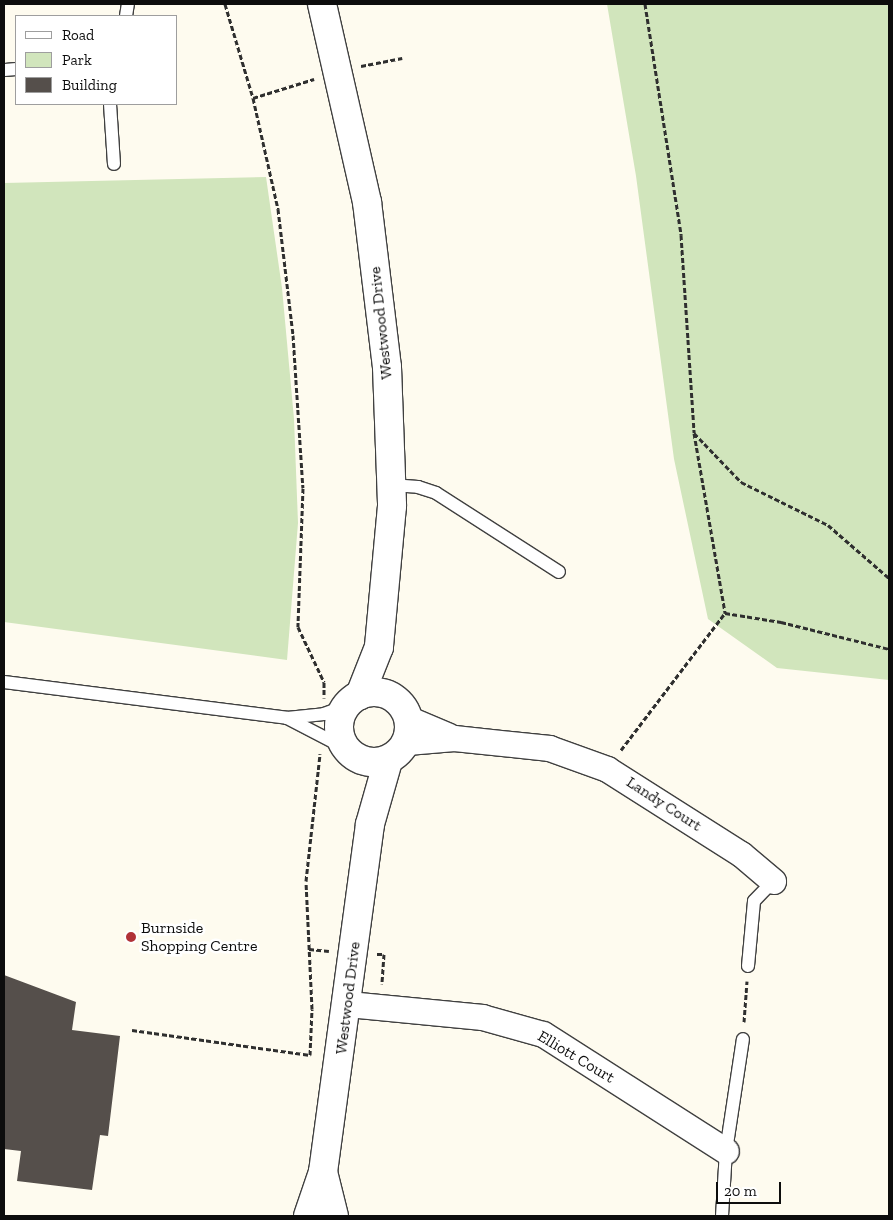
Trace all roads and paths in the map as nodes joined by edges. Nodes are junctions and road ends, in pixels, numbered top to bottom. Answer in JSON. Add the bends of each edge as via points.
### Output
{"nodes":[{"id":1,"x":225,"y":4,"type":"edge"},
{"id":2,"x":322,"y":4,"type":"edge"},
{"id":3,"x":645,"y":4,"type":"edge"},
{"id":4,"x":110,"y":105,"type":"edge"},
{"id":5,"x":114,"y":164,"type":"dead end"},
{"id":6,"x":694,"y":433,"type":"junction"},
{"id":7,"x":391,"y":485,"type":"junction"},
{"id":8,"x":559,"y":572,"type":"dead end"},
{"id":9,"x":889,"y":578,"type":"edge"},
{"id":10,"x":725,"y":613,"type":"junction"},
{"id":11,"x":379,"y":647,"type":"junction"},
{"id":12,"x":889,"y":649,"type":"edge"},
{"id":13,"x":4,"y":682,"type":"edge"},
{"id":14,"x":343,"y":705,"type":"junction"},
{"id":15,"x":288,"y":718,"type":"junction"},
{"id":16,"x":404,"y":720,"type":"junction"},
{"id":17,"x":342,"y":747,"type":"junction"},
{"id":18,"x":388,"y":761,"type":"junction"},
{"id":19,"x":607,"y":769,"type":"junction"},
{"id":20,"x":370,"y":824,"type":"junction"},
{"id":21,"x":773,"y":881,"type":"joint"},
{"id":22,"x":748,"y":966,"type":"joint"},
{"id":23,"x":348,"y":1004,"type":"junction"},
{"id":24,"x":132,"y":1030,"type":"dead end"},
{"id":25,"x":743,"y":1039,"type":"joint"},
{"id":26,"x":726,"y":1151,"type":"junction"},
{"id":27,"x":323,"y":1172,"type":"junction"},
{"id":28,"x":308,"y":1216,"type":"edge"},
{"id":29,"x":334,"y":1216,"type":"edge"},
{"id":30,"x":722,"y":1216,"type":"edge"}],
"edges":[{"from":1,"to":14,"type":"path","via":[[253,98],[278,209],[293,335],[302,488],[298,627],[324,682]]},
{"from":2,"to":7,"type":"street","name":"Westwood Drive","via":[[367,202],[387,367]]},
{"from":3,"to":6,"type":"path","via":[[681,235]]},
{"from":4,"to":5,"type":"lane"},
{"from":6,"to":9,"type":"path","via":[[741,482],[828,525]]},
{"from":6,"to":10,"type":"path"},
{"from":7,"to":8,"type":"lane","via":[[418,487],[436,493]]},
{"from":7,"to":11,"type":"street","name":"Westwood Drive"},
{"from":10,"to":12,"type":"path","via":[[781,622]]},
{"from":10,"to":19,"type":"path"},
{"from":11,"to":14,"type":"street","name":"Westwood Drive"},
{"from":11,"to":16,"type":"street","name":"Westwood Drive"},
{"from":13,"to":15,"type":"lane"},
{"from":14,"to":15,"type":"lane"},
{"from":14,"to":16,"type":"street","via":[[384,693]]},
{"from":14,"to":17,"type":"street","via":[[339,724]]},
{"from":15,"to":17,"type":"lane"},
{"from":16,"to":18,"type":"street","via":[[400,752]]},
{"from":16,"to":19,"type":"street","name":"Landy Court","via":[[454,738],[549,748]]},
{"from":17,"to":18,"type":"street","via":[[376,763]]},
{"from":17,"to":20,"type":"street","name":"Westwood Drive"},
{"from":17,"to":24,"type":"path","via":[[306,881],[312,1009],[310,1055]]},
{"from":18,"to":20,"type":"street","name":"Westwood Drive"},
{"from":19,"to":21,"type":"street","name":"Landy Court","via":[[741,854]]},
{"from":20,"to":23,"type":"street","name":"Westwood Drive"},
{"from":21,"to":22,"type":"lane","name":"Landy Court","via":[[754,901]]},
{"from":22,"to":25,"type":"path"},
{"from":23,"to":26,"type":"street","name":"Elliott Court","via":[[482,1017],[543,1034]]},
{"from":23,"to":27,"type":"street","name":"Westwood Drive"},
{"from":25,"to":26,"type":"lane"},
{"from":26,"to":30,"type":"lane"},
{"from":27,"to":28,"type":"street","name":"Westwood Drive"},
{"from":27,"to":29,"type":"street","name":"Westwood Drive"}]}
